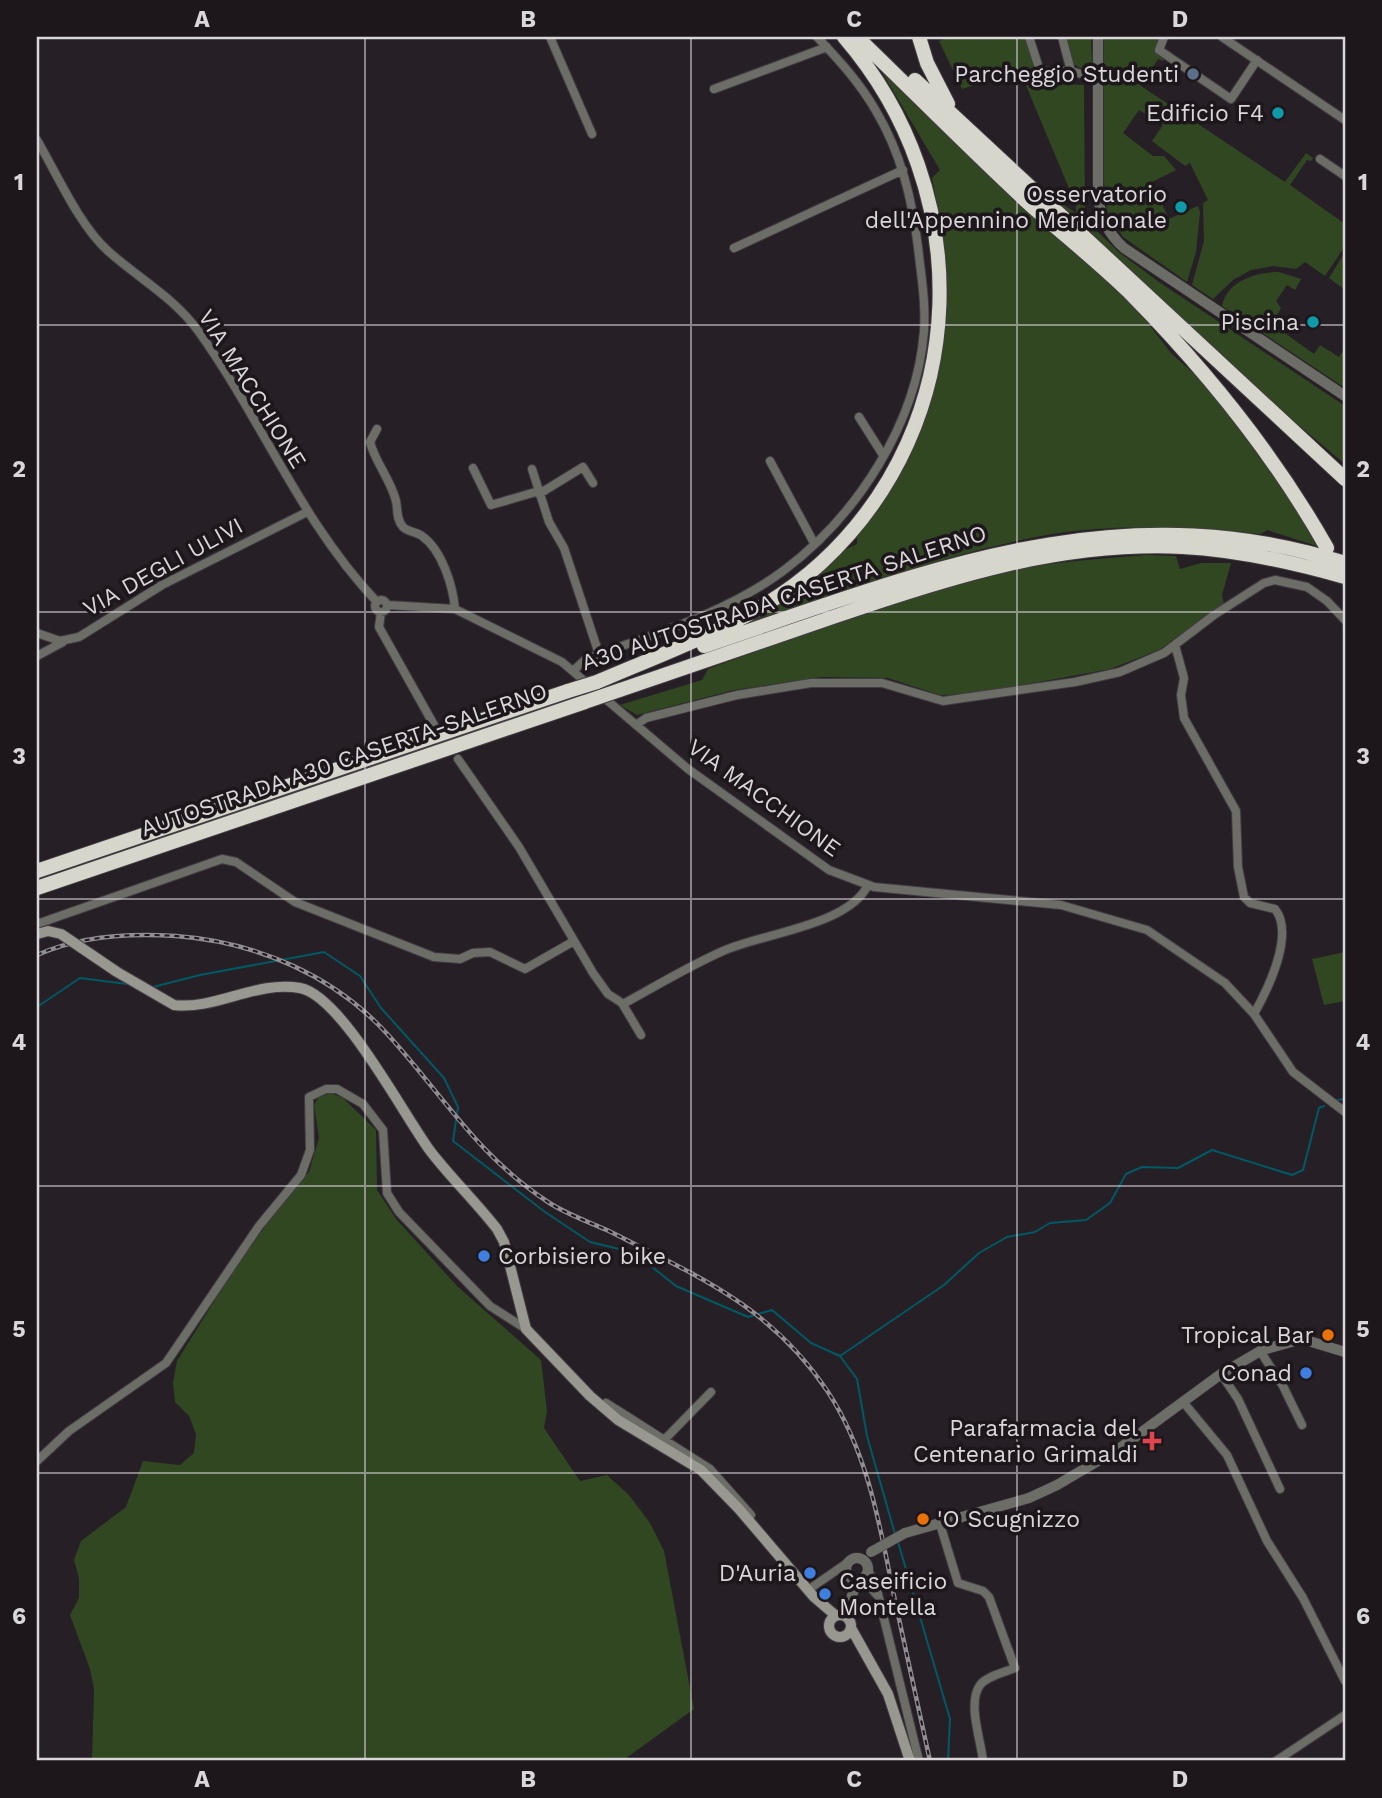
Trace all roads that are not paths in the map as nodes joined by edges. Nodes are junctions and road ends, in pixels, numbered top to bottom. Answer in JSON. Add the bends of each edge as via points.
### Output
{"nodes":[{"id":1,"x":550,"y":37,"type":"edge"},
{"id":2,"x":817,"y":37,"type":"edge"},
{"id":3,"x":844,"y":37,"type":"edge"},
{"id":4,"x":857,"y":37,"type":"edge"},
{"id":5,"x":870,"y":37,"type":"edge"},
{"id":6,"x":919,"y":37,"type":"edge"},
{"id":7,"x":1029,"y":37,"type":"edge"},
{"id":8,"x":1062,"y":37,"type":"edge"},
{"id":9,"x":1098,"y":37,"type":"edge"},
{"id":10,"x":1164,"y":37,"type":"edge"},
{"id":11,"x":1222,"y":37,"type":"edge"},
{"id":12,"x":827,"y":47,"type":"junction"},
{"id":13,"x":1257,"y":60,"type":"junction"},
{"id":14,"x":1072,"y":71,"type":"junction"},
{"id":15,"x":1098,"y":79,"type":"junction"},
{"id":16,"x":714,"y":89,"type":"dead end"},
{"id":17,"x":953,"y":115,"type":"junction"},
{"id":18,"x":1345,"y":120,"type":"edge"},
{"id":19,"x":592,"y":134,"type":"dead end"},
{"id":20,"x":37,"y":139,"type":"edge"},
{"id":21,"x":1320,"y":159,"type":"dead end"},
{"id":22,"x":903,"y":170,"type":"junction"},
{"id":23,"x":1345,"y":176,"type":"edge"},
{"id":24,"x":734,"y":248,"type":"dead end"},
{"id":25,"x":1240,"y":382,"type":"junction"},
{"id":26,"x":1345,"y":396,"type":"edge"},
{"id":27,"x":859,"y":417,"type":"dead end"},
{"id":28,"x":377,"y":429,"type":"dead end"},
{"id":29,"x":883,"y":455,"type":"junction"},
{"id":30,"x":770,"y":461,"type":"dead end"},
{"id":31,"x":473,"y":468,"type":"dead end"},
{"id":32,"x":532,"y":469,"type":"dead end"},
{"id":33,"x":1345,"y":471,"type":"edge"},
{"id":34,"x":1345,"y":479,"type":"edge"},
{"id":35,"x":593,"y":484,"type":"dead end"},
{"id":36,"x":539,"y":492,"type":"junction"},
{"id":37,"x":307,"y":512,"type":"junction"},
{"id":38,"x":1182,"y":541,"type":"junction"},
{"id":39,"x":814,"y":543,"type":"junction"},
{"id":40,"x":1216,"y":544,"type":"junction"},
{"id":41,"x":1327,"y":548,"type":"dead end"},
{"id":42,"x":1294,"y":562,"type":"junction"},
{"id":43,"x":1345,"y":563,"type":"edge"},
{"id":44,"x":1345,"y":577,"type":"edge"},
{"id":45,"x":1345,"y":583,"type":"edge"},
{"id":46,"x":384,"y":609,"type":"junction"},
{"id":47,"x":455,"y":609,"type":"junction"},
{"id":48,"x":1345,"y":620,"type":"edge"},
{"id":49,"x":37,"y":633,"type":"edge"},
{"id":50,"x":66,"y":641,"type":"junction"},
{"id":51,"x":1175,"y":645,"type":"junction"},
{"id":52,"x":599,"y":654,"type":"junction"},
{"id":53,"x":37,"y":656,"type":"edge"},
{"id":54,"x":706,"y":660,"type":"joint"},
{"id":55,"x":574,"y":670,"type":"junction"},
{"id":56,"x":597,"y":682,"type":"junction"},
{"id":57,"x":568,"y":691,"type":"joint"},
{"id":58,"x":635,"y":724,"type":"junction"},
{"id":59,"x":434,"y":725,"type":"dead end"},
{"id":60,"x":458,"y":759,"type":"dead end"},
{"id":61,"x":37,"y":871,"type":"edge"},
{"id":62,"x":868,"y":885,"type":"junction"},
{"id":63,"x":37,"y":888,"type":"edge"},
{"id":64,"x":37,"y":924,"type":"edge"},
{"id":65,"x":37,"y":934,"type":"edge"},
{"id":66,"x":575,"y":941,"type":"junction"},
{"id":67,"x":623,"y":1004,"type":"junction"},
{"id":68,"x":1254,"y":1014,"type":"junction"},
{"id":69,"x":641,"y":1035,"type":"dead end"},
{"id":70,"x":1345,"y":1112,"type":"edge"},
{"id":71,"x":526,"y":1329,"type":"junction"},
{"id":72,"x":1260,"y":1351,"type":"junction"},
{"id":73,"x":1345,"y":1352,"type":"edge"},
{"id":74,"x":1222,"y":1374,"type":"junction"},
{"id":75,"x":711,"y":1392,"type":"dead end"},
{"id":76,"x":606,"y":1403,"type":"dead end"},
{"id":77,"x":1184,"y":1403,"type":"junction"},
{"id":78,"x":1302,"y":1425,"type":"dead end"},
{"id":79,"x":666,"y":1439,"type":"junction"},
{"id":80,"x":37,"y":1461,"type":"edge"},
{"id":81,"x":1280,"y":1489,"type":"dead end"},
{"id":82,"x":940,"y":1524,"type":"junction"},
{"id":83,"x":766,"y":1540,"type":"junction"},
{"id":84,"x":871,"y":1552,"type":"junction"},
{"id":85,"x":850,"y":1561,"type":"junction"},
{"id":86,"x":861,"y":1574,"type":"junction"},
{"id":87,"x":811,"y":1593,"type":"junction"},
{"id":88,"x":844,"y":1619,"type":"junction"},
{"id":89,"x":834,"y":1633,"type":"junction"},
{"id":90,"x":871,"y":1665,"type":"junction"},
{"id":91,"x":1345,"y":1681,"type":"edge"},
{"id":92,"x":1345,"y":1715,"type":"edge"},
{"id":93,"x":910,"y":1761,"type":"edge"},
{"id":94,"x":919,"y":1761,"type":"edge"},
{"id":95,"x":983,"y":1761,"type":"edge"},
{"id":96,"x":1276,"y":1761,"type":"edge"}],
"edges":[{"from":1,"to":19,"type":"street"},
{"from":2,"to":12,"type":"street"},
{"from":3,"to":56,"type":"highway","via":[[886,94],[931,203],[941,292],[931,375],[914,427],[879,493],[847,536],[811,571],[734,622]]},
{"from":4,"to":41,"type":"highway","via":[[1161,327],[1244,423]]},
{"from":5,"to":17,"type":"highway"},
{"from":6,"to":17,"type":"highway"},
{"from":7,"to":14,"type":"street","via":[[1040,71]]},
{"from":8,"to":14,"type":"street"},
{"from":9,"to":15,"type":"street"},
{"from":10,"to":13,"type":"street","via":[[1159,50],[1231,99]]},
{"from":11,"to":13,"type":"street"},
{"from":12,"to":16,"type":"street"},
{"from":12,"to":22,"type":"street","via":[[852,73],[877,112]]},
{"from":13,"to":18,"type":"street"},
{"from":14,"to":15,"type":"street"},
{"from":15,"to":26,"type":"street","via":[[1098,205],[1116,241]]},
{"from":17,"to":25,"type":"highway"},
{"from":20,"to":37,"type":"street","name":"VIA MACCHIONE","via":[[87,225],[107,250],[173,303],[198,330]]},
{"from":21,"to":23,"type":"street"},
{"from":22,"to":24,"type":"street"},
{"from":22,"to":29,"type":"street","via":[[914,212],[925,299],[924,330],[914,387]]},
{"from":25,"to":33,"type":"highway","via":[[1262,396]]},
{"from":25,"to":34,"type":"highway"},
{"from":27,"to":29,"type":"street"},
{"from":28,"to":47,"type":"street","via":[[370,442],[386,472],[397,514],[406,530],[432,545],[451,587]]},
{"from":29,"to":39,"type":"street"},
{"from":30,"to":39,"type":"street"},
{"from":31,"to":36,"type":"street","via":[[491,505]]},
{"from":32,"to":36,"type":"street"},
{"from":35,"to":36,"type":"street","via":[[583,467]]},
{"from":36,"to":52,"type":"street","via":[[564,548]]},
{"from":37,"to":46,"type":"street","name":"VIA MACCHIONE","via":[[346,567],[377,602],[383,600]]},
{"from":37,"to":50,"type":"street","name":"VIA DEGLI ULIVI","via":[[162,585]]},
{"from":38,"to":40,"type":"highway","name":"A30 AUTOSTRADA CASERTA SALERNO"},
{"from":38,"to":54,"type":"highway","name":"A30 AUTOSTRADA CASERTA SALERNO","via":[[1069,553],[975,570]]},
{"from":38,"to":56,"type":"highway","name":"A30 AUTOSTRADA CASERTA SALERNO","via":[[1133,534],[1071,539],[965,560]]},
{"from":39,"to":52,"type":"street","via":[[751,593]]},
{"from":40,"to":42,"type":"highway","name":"A30 AUTOSTRADA CASERTA SALERNO"},
{"from":40,"to":43,"type":"highway","name":"A30 AUTOSTRADA CASERTA SALERNO","via":[[1279,546]]},
{"from":42,"to":44,"type":"highway","name":"A30 AUTOSTRADA CASERTA SALERNO"},
{"from":42,"to":45,"type":"highway"},
{"from":46,"to":47,"type":"street","name":"VIA MACCHIONE"},
{"from":46,"to":59,"type":"street","via":[[379,627]]},
{"from":47,"to":55,"type":"street","name":"VIA MACCHIONE"},
{"from":48,"to":51,"type":"street","via":[[1307,587],[1275,580],[1214,615]]},
{"from":49,"to":50,"type":"street","name":"VIA DEGLI ULIVI"},
{"from":50,"to":53,"type":"street"},
{"from":51,"to":58,"type":"street","via":[[1120,672],[967,700],[943,701],[882,683],[810,683],[717,700]]},
{"from":51,"to":68,"type":"street","via":[[1184,678],[1184,718],[1236,811],[1244,897],[1275,909],[1284,927],[1272,983]]},
{"from":52,"to":55,"type":"street"},
{"from":54,"to":63,"type":"highway","name":"AUTOSTRADA A30 CASERTA-SALERNO","bridge":true},
{"from":55,"to":58,"type":"street","name":"VIA MACCHIONE"},
{"from":56,"to":57,"type":"highway","name":"A30 AUTOSTRADA CASERTA SALERNO","bridge":true},
{"from":57,"to":61,"type":"highway","name":"AUTOSTRADA A30 CASERTA-SALERNO"},
{"from":58,"to":62,"type":"street","name":"VIA MACCHIONE","via":[[760,823],[829,870]]},
{"from":60,"to":66,"type":"street","via":[[519,847]]},
{"from":62,"to":67,"type":"street","via":[[863,895],[835,912],[726,950]]},
{"from":62,"to":68,"type":"street","name":"VIA MACCHIONE","via":[[1061,905],[1107,916],[1146,930],[1191,957],[1225,983]]},
{"from":64,"to":66,"type":"street","via":[[222,859],[236,862],[295,902],[434,957],[460,959],[490,952],[525,969]]},
{"from":65,"to":71,"type":"main road","bridge":true,"via":[[61,934],[174,1005],[282,986],[319,996],[382,1076],[430,1150],[497,1229]]},
{"from":66,"to":67,"type":"street","via":[[608,994]]},
{"from":67,"to":69,"type":"street"},
{"from":68,"to":70,"type":"street","name":"VIA MACCHIONE","via":[[1293,1072]]},
{"from":71,"to":80,"type":"street","via":[[490,1306],[399,1212],[387,1193],[383,1130],[363,1104],[326,1088],[309,1097],[310,1150],[301,1175],[259,1226],[166,1363],[69,1431]]},
{"from":71,"to":83,"type":"main road","via":[[618,1420],[701,1470]]},
{"from":72,"to":73,"type":"street","via":[[1302,1339]]},
{"from":72,"to":74,"type":"street"},
{"from":72,"to":78,"type":"street"},
{"from":74,"to":77,"type":"street"},
{"from":74,"to":81,"type":"street"},
{"from":75,"to":79,"type":"street"},
{"from":76,"to":79,"type":"street"},
{"from":77,"to":82,"type":"street","via":[[1057,1485]]},
{"from":77,"to":91,"type":"street","via":[[1227,1455],[1258,1525],[1303,1598]]},
{"from":79,"to":83,"type":"street","via":[[710,1469],[764,1531]]},
{"from":82,"to":84,"type":"street","bridge":true,"via":[[905,1533]]},
{"from":82,"to":95,"type":"street","via":[[958,1583],[989,1597],[1015,1668],[981,1684],[974,1698]]},
{"from":83,"to":87,"type":"main road"},
{"from":84,"to":85,"type":"street"},
{"from":84,"to":86,"type":"street"},
{"from":85,"to":86,"type":"street","via":[[846,1569]]},
{"from":85,"to":86,"type":"street","via":[[862,1559]]},
{"from":85,"to":87,"type":"street"},
{"from":86,"to":88,"type":"street"},
{"from":86,"to":94,"type":"street","via":[[878,1600]]},
{"from":87,"to":88,"type":"main road"},
{"from":87,"to":89,"type":"main road"},
{"from":88,"to":89,"type":"main road","via":[[830,1620]]},
{"from":88,"to":89,"type":"main road","via":[[845,1636]]},
{"from":88,"to":90,"type":"main road"},
{"from":89,"to":90,"type":"main road"},
{"from":90,"to":93,"type":"main road","via":[[888,1694]]},
{"from":92,"to":96,"type":"street"}]}
